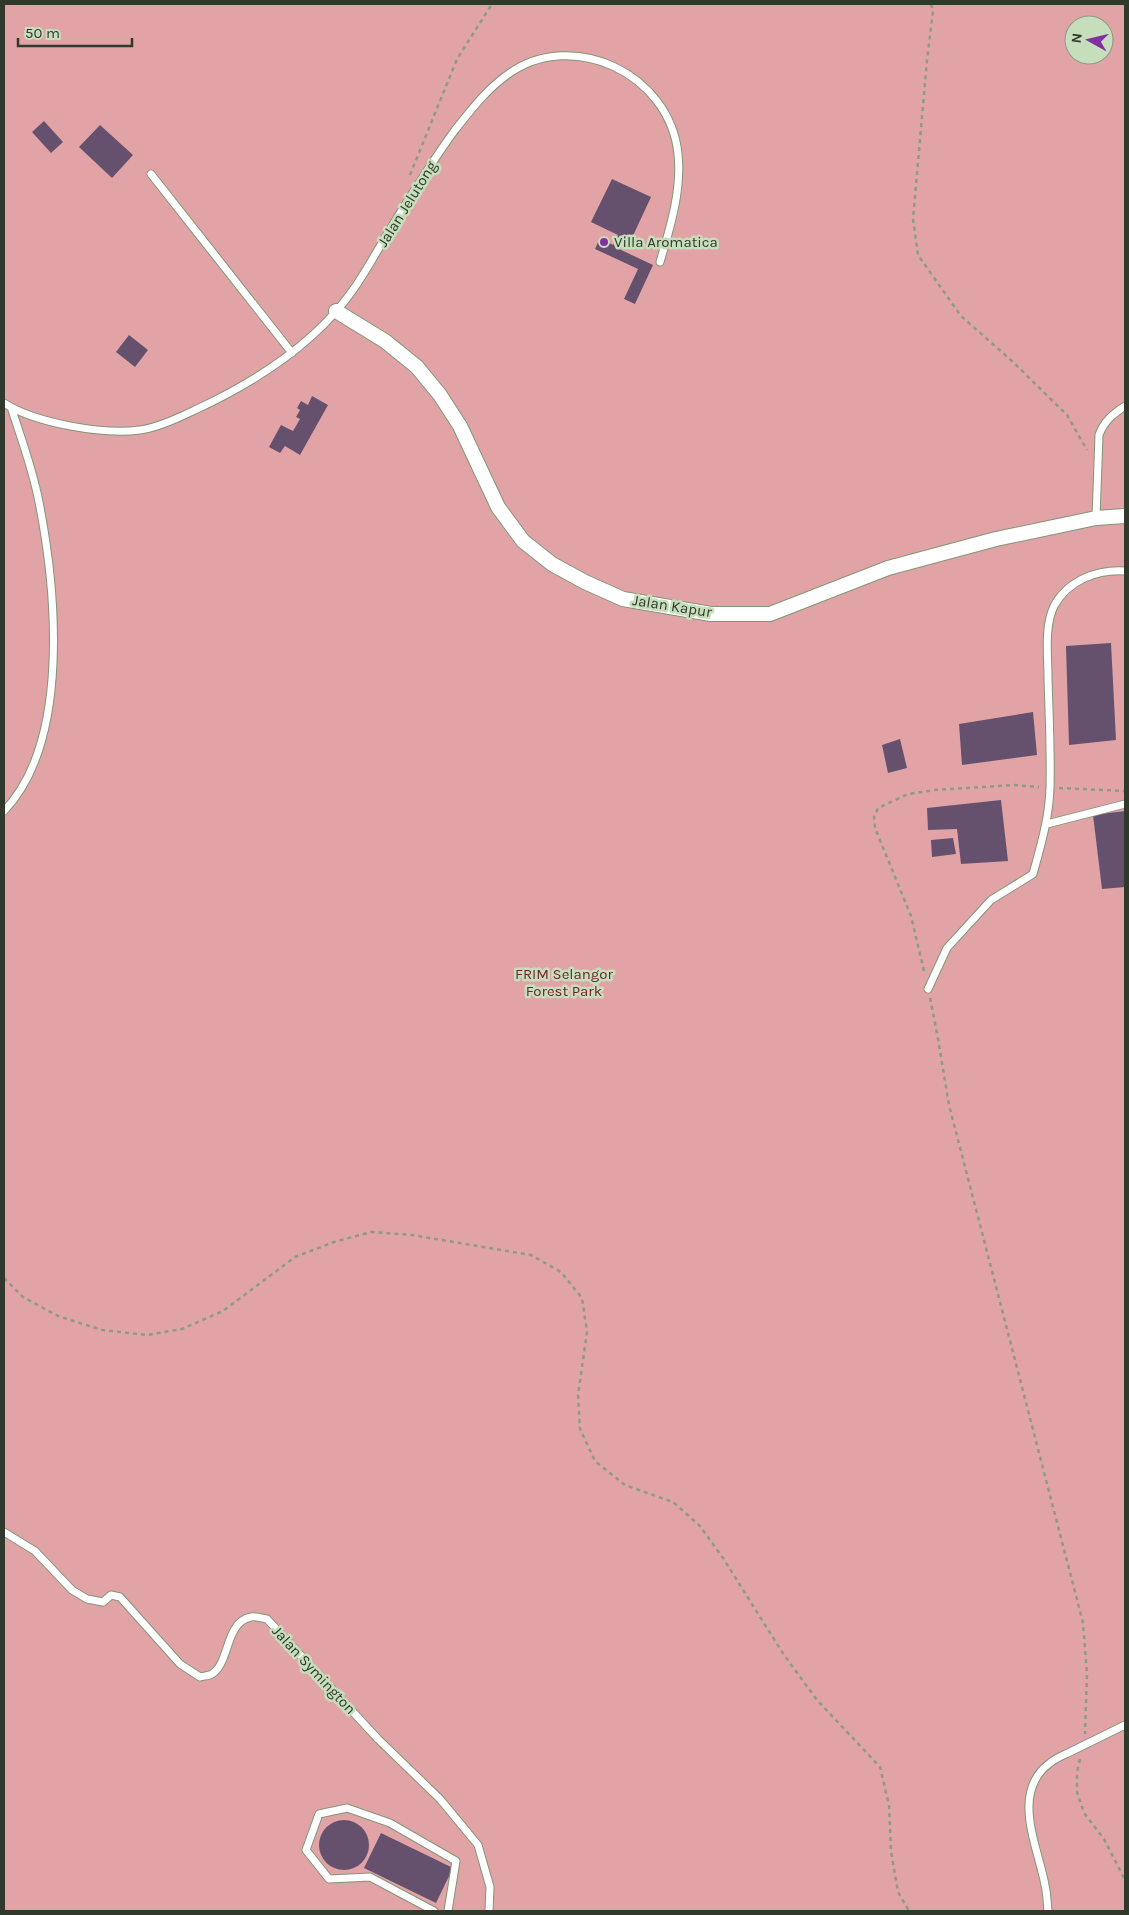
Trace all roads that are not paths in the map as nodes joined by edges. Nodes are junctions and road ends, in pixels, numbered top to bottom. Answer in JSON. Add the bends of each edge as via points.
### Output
{"nodes":[{"id":1,"x":151,"y":174,"type":"dead end"},
{"id":2,"x":660,"y":262,"type":"dead end"},
{"id":3,"x":336,"y":311,"type":"junction"},
{"id":4,"x":292,"y":353,"type":"junction"},
{"id":5,"x":4,"y":403,"type":"edge"},
{"id":6,"x":1125,"y":406,"type":"edge"},
{"id":7,"x":11,"y":407,"type":"junction"},
{"id":8,"x":1125,"y":516,"type":"edge"},
{"id":9,"x":1096,"y":518,"type":"junction"},
{"id":10,"x":1125,"y":570,"type":"edge"},
{"id":11,"x":1125,"y":804,"type":"edge"},
{"id":12,"x":4,"y":811,"type":"edge"},
{"id":13,"x":1047,"y":824,"type":"junction"},
{"id":14,"x":928,"y":989,"type":"road end"},
{"id":15,"x":4,"y":1532,"type":"edge"},
{"id":16,"x":1125,"y":1726,"type":"edge"},
{"id":17,"x":434,"y":1911,"type":"edge"},
{"id":18,"x":448,"y":1911,"type":"edge"},
{"id":19,"x":489,"y":1911,"type":"edge"},
{"id":20,"x":1048,"y":1911,"type":"edge"}],
"edges":[{"from":1,"to":4,"type":"lane"},
{"from":2,"to":3,"type":"lane","name":"Jalan Jelutong","via":[[677,185],[678,154],[668,117],[659,102],[635,78],[608,64],[589,57],[566,55],[544,58],[508,74],[491,87],[471,110],[440,150],[355,288]]},
{"from":3,"to":4,"type":"lane","name":"Jalan Jelutong"},
{"from":3,"to":9,"type":"street","name":"Jalan Kapur","via":[[385,341],[417,368],[440,395],[460,426],[498,507],[523,541],[552,564],[623,599],[710,614],[770,614],[888,568]]},
{"from":4,"to":7,"type":"lane","name":"Jalan Jelutong","via":[[217,400],[142,430],[80,427]]},
{"from":5,"to":7,"type":"lane","name":"Jalan Jelutong"},
{"from":6,"to":9,"type":"lane","via":[[1109,417],[1099,435]]},
{"from":7,"to":12,"type":"lane","via":[[39,500],[49,562],[53,654],[38,754],[26,781]]},
{"from":8,"to":9,"type":"street","name":"Jalan Kapur"},
{"from":10,"to":13,"type":"lane","via":[[1109,570],[1075,582],[1054,606],[1049,621],[1050,788]]},
{"from":11,"to":13,"type":"lane"},
{"from":13,"to":14,"type":"lane","via":[[1033,874],[991,900],[947,948]]},
{"from":15,"to":19,"type":"lane","name":"Jalan Symington","via":[[35,1551],[72,1590],[87,1599],[102,1602],[111,1595],[120,1597],[180,1664],[200,1677],[212,1674],[220,1664],[227,1642],[240,1622],[251,1616],[267,1619],[378,1739],[440,1799],[478,1845],[490,1887]]},
{"from":16,"to":20,"type":"lane","via":[[1050,1762],[1032,1787],[1030,1825],[1045,1884]]},
{"from":17,"to":18,"type":"lane","via":[[370,1877],[329,1879],[306,1850],[319,1814],[347,1808],[390,1823],[456,1861]]}]}
